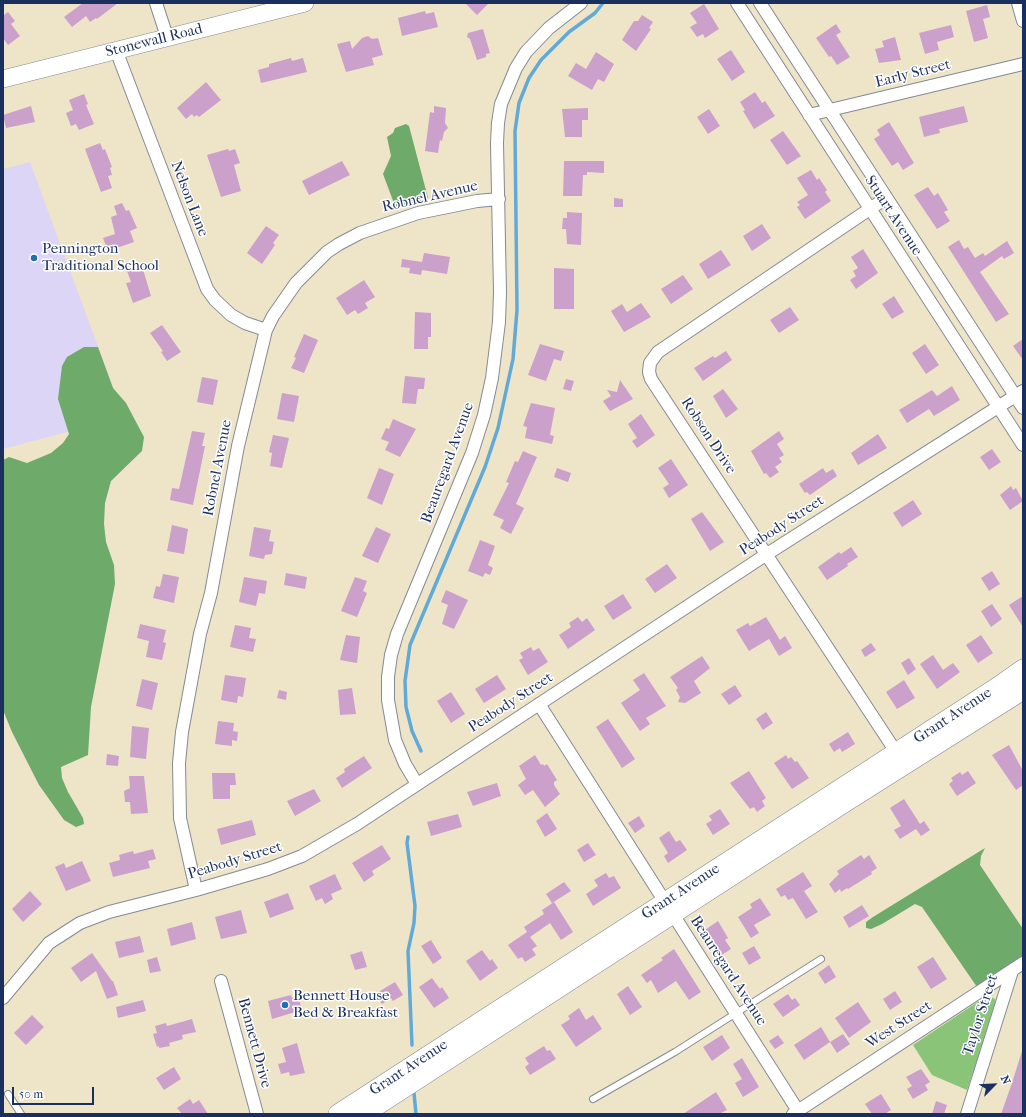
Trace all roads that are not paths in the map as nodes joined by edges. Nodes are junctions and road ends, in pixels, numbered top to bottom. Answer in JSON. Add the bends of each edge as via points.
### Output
{"nodes":[{"id":1,"x":156,"y":3,"type":"edge"},
{"id":2,"x":305,"y":3,"type":"edge"},
{"id":3,"x":581,"y":3,"type":"edge"},
{"id":4,"x":737,"y":3,"type":"edge"},
{"id":5,"x":760,"y":3,"type":"edge"},
{"id":6,"x":1018,"y":3,"type":"edge"},
{"id":7,"x":1023,"y":21,"type":"edge"},
{"id":8,"x":166,"y":38,"type":"junction"},
{"id":9,"x":116,"y":50,"type":"junction"},
{"id":10,"x":1023,"y":64,"type":"edge"},
{"id":11,"x":3,"y":79,"type":"edge"},
{"id":12,"x":830,"y":111,"type":"junction"},
{"id":13,"x":810,"y":116,"type":"junction"},
{"id":14,"x":886,"y":198,"type":"junction"},
{"id":15,"x":499,"y":199,"type":"junction"},
{"id":16,"x":870,"y":209,"type":"junction"},
{"id":17,"x":266,"y":330,"type":"junction"},
{"id":18,"x":1019,"y":394,"type":"edge"},
{"id":19,"x":998,"y":407,"type":"junction"},
{"id":20,"x":1023,"y":408,"type":"edge"},
{"id":21,"x":1023,"y":445,"type":"edge"},
{"id":22,"x":767,"y":554,"type":"junction"},
{"id":23,"x":1023,"y":669,"type":"edge"},
{"id":24,"x":1023,"y":690,"type":"edge"},
{"id":25,"x":539,"y":704,"type":"junction"},
{"id":26,"x":901,"y":759,"type":"junction"},
{"id":27,"x":417,"y":784,"type":"junction"},
{"id":28,"x":196,"y":890,"type":"junction"},
{"id":29,"x":669,"y":908,"type":"junction"},
{"id":30,"x":821,"y":959,"type":"dead end"},
{"id":31,"x":1023,"y":963,"type":"edge"},
{"id":32,"x":1012,"y":971,"type":"junction"},
{"id":33,"x":221,"y":981,"type":"dead end"},
{"id":34,"x":3,"y":998,"type":"edge"},
{"id":35,"x":736,"y":1012,"type":"junction"},
{"id":36,"x":8,"y":1094,"type":"dead end"},
{"id":37,"x":593,"y":1099,"type":"dead end"},
{"id":38,"x":797,"y":1113,"type":"edge"},
{"id":39,"x":21,"y":1114,"type":"edge"},
{"id":40,"x":257,"y":1114,"type":"edge"},
{"id":41,"x":338,"y":1114,"type":"edge"},
{"id":42,"x":364,"y":1114,"type":"edge"},
{"id":43,"x":967,"y":1114,"type":"edge"}],
"edges":[{"from":1,"to":8,"type":"street"},
{"from":2,"to":8,"type":"street","name":"Stonewall Road"},
{"from":3,"to":15,"type":"street","name":"Beauregard Avenue","via":[[535,41],[516,68],[506,89],[498,123]]},
{"from":4,"to":13,"type":"street","name":"Stuart Avenue"},
{"from":5,"to":12,"type":"street","name":"Stuart Avenue"},
{"from":6,"to":7,"type":"street"},
{"from":8,"to":9,"type":"street","name":"Stonewall Road"},
{"from":9,"to":11,"type":"street","name":"Stonewall Road"},
{"from":9,"to":17,"type":"street","name":"Nelson Lane","via":[[207,289],[231,315]]},
{"from":10,"to":12,"type":"street","name":"Early Street"},
{"from":12,"to":13,"type":"street","name":"Early Street"},
{"from":12,"to":14,"type":"street","name":"Stuart Avenue"},
{"from":13,"to":16,"type":"street","name":"Stuart Avenue"},
{"from":14,"to":16,"type":"street","name":"Robson Drive"},
{"from":14,"to":18,"type":"street","name":"Stuart Avenue"},
{"from":15,"to":17,"type":"street","name":"Robnel Avenue","via":[[406,217],[360,233],[339,244],[327,252],[296,283]]},
{"from":15,"to":27,"type":"street","name":"Beauregard Avenue","via":[[499,322],[492,378],[484,415],[456,494],[397,634],[390,662],[388,692],[391,719],[400,753]]},
{"from":16,"to":19,"type":"street","name":"Stuart Avenue"},
{"from":16,"to":22,"type":"street","name":"Robson Drive","via":[[658,352],[650,363],[651,379]]},
{"from":17,"to":28,"type":"street","name":"Robnel Avenue","via":[[238,446],[211,593],[200,634],[178,763],[180,818]]},
{"from":18,"to":19,"type":"street","name":"Peabody Street"},
{"from":18,"to":20,"type":"street","name":"Stuart Avenue"},
{"from":19,"to":21,"type":"street","name":"Stuart Avenue"},
{"from":19,"to":22,"type":"street","name":"Peabody Street"},
{"from":22,"to":25,"type":"street","name":"Peabody Street"},
{"from":22,"to":26,"type":"street","name":"Robson Drive"},
{"from":23,"to":26,"type":"main road","name":"Grant Avenue"},
{"from":24,"to":26,"type":"main road","name":"Grant Avenue"},
{"from":25,"to":27,"type":"street","name":"Peabody Street"},
{"from":25,"to":29,"type":"street","name":"Beauregard Avenue"},
{"from":26,"to":29,"type":"main road","name":"Grant Avenue"},
{"from":27,"to":28,"type":"street","name":"Peabody Street","via":[[357,824],[302,856]]},
{"from":28,"to":34,"type":"street","name":"Peabody Street","via":[[109,912],[68,929],[42,951]]},
{"from":29,"to":35,"type":"street","name":"Beauregard Avenue"},
{"from":29,"to":41,"type":"main road","name":"Grant Avenue"},
{"from":29,"to":42,"type":"main road","name":"Grant Avenue"},
{"from":30,"to":35,"type":"lane"},
{"from":31,"to":32,"type":"street","name":"West Street"},
{"from":32,"to":38,"type":"street","name":"West Street"},
{"from":32,"to":43,"type":"street","name":"Taylor Street"},
{"from":33,"to":40,"type":"street","name":"Bennett Drive"},
{"from":35,"to":37,"type":"lane","via":[[675,1052]]},
{"from":35,"to":38,"type":"street","name":"Beauregard Avenue"},
{"from":36,"to":39,"type":"lane"}]}
